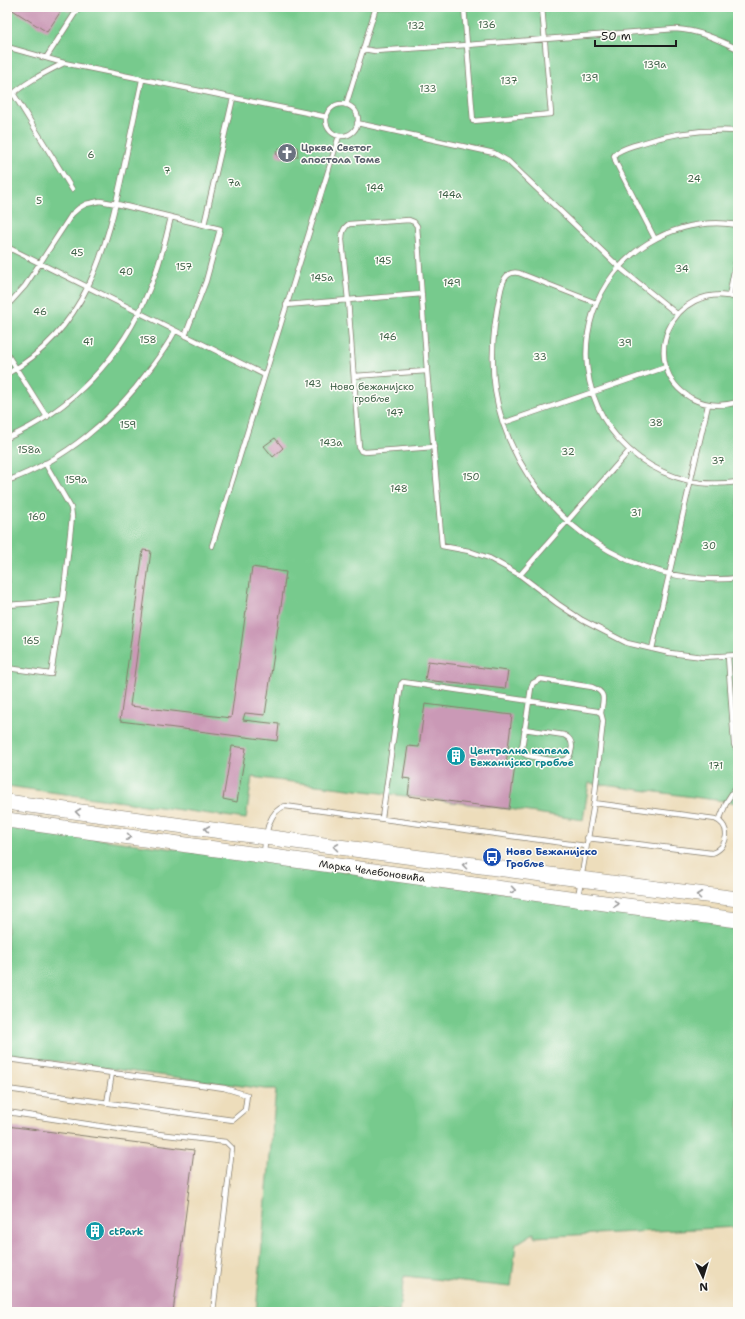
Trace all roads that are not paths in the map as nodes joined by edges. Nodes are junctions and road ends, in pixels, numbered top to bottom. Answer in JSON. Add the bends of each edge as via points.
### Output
{"nodes":[{"id":1,"x":79,"y":7,"type":"edge"},
{"id":2,"x":376,"y":7,"type":"edge"},
{"id":3,"x":464,"y":7,"type":"edge"},
{"id":4,"x":542,"y":7,"type":"edge"},
{"id":5,"x":733,"y":7,"type":"edge"},
{"id":6,"x":738,"y":8,"type":"edge"},
{"id":7,"x":545,"y":39,"type":"junction"},
{"id":8,"x":467,"y":45,"type":"junction"},
{"id":9,"x":7,"y":47,"type":"edge"},
{"id":10,"x":363,"y":49,"type":"junction"},
{"id":11,"x":738,"y":49,"type":"edge"},
{"id":12,"x":46,"y":58,"type":"junction"},
{"id":13,"x":64,"y":63,"type":"junction"},
{"id":14,"x":142,"y":80,"type":"junction"},
{"id":15,"x":13,"y":93,"type":"junction"},
{"id":16,"x":233,"y":98,"type":"junction"},
{"id":17,"x":7,"y":99,"type":"edge"},
{"id":18,"x":346,"y":105,"type":"junction"},
{"id":19,"x":327,"y":117,"type":"junction"},
{"id":20,"x":358,"y":123,"type":"junction"},
{"id":21,"x":738,"y":130,"type":"edge"},
{"id":22,"x":339,"y":136,"type":"junction"},
{"id":23,"x":72,"y":189,"type":"dead end"},
{"id":24,"x":117,"y":204,"type":"junction"},
{"id":25,"x":171,"y":217,"type":"junction"},
{"id":26,"x":204,"y":225,"type":"junction"},
{"id":27,"x":738,"y":225,"type":"edge"},
{"id":28,"x":655,"y":239,"type":"junction"},
{"id":29,"x":7,"y":247,"type":"edge"},
{"id":30,"x":738,"y":251,"type":"edge"},
{"id":31,"x":40,"y":264,"type":"junction"},
{"id":32,"x":619,"y":267,"type":"junction"},
{"id":33,"x":89,"y":287,"type":"junction"},
{"id":34,"x":422,"y":294,"type":"junction"},
{"id":35,"x":729,"y":296,"type":"junction"},
{"id":36,"x":738,"y":298,"type":"edge"},
{"id":37,"x":348,"y":300,"type":"junction"},
{"id":38,"x":596,"y":303,"type":"junction"},
{"id":39,"x":286,"y":305,"type":"junction"},
{"id":40,"x":7,"y":306,"type":"edge"},
{"id":41,"x":139,"y":313,"type":"junction"},
{"id":42,"x":677,"y":314,"type":"junction"},
{"id":43,"x":175,"y":331,"type":"junction"},
{"id":44,"x":185,"y":336,"type":"junction"},
{"id":45,"x":7,"y":354,"type":"edge"},
{"id":46,"x":666,"y":366,"type":"junction"},
{"id":47,"x":16,"y":369,"type":"junction"},
{"id":48,"x":427,"y":371,"type":"junction"},
{"id":49,"x":7,"y":374,"type":"edge"},
{"id":50,"x":264,"y":375,"type":"junction"},
{"id":51,"x":354,"y":376,"type":"junction"},
{"id":52,"x":592,"y":392,"type":"junction"},
{"id":53,"x":738,"y":402,"type":"edge"},
{"id":54,"x":708,"y":405,"type":"junction"},
{"id":55,"x":47,"y":417,"type":"junction"},
{"id":56,"x":503,"y":423,"type":"junction"},
{"id":57,"x":7,"y":438,"type":"edge"},
{"id":58,"x":434,"y":447,"type":"junction"},
{"id":59,"x":629,"y":451,"type":"junction"},
{"id":60,"x":45,"y":463,"type":"junction"},
{"id":61,"x":7,"y":481,"type":"edge"},
{"id":62,"x":690,"y":481,"type":"junction"},
{"id":63,"x":738,"y":482,"type":"edge"},
{"id":64,"x":568,"y":521,"type":"junction"},
{"id":65,"x":212,"y":546,"type":"dead end"},
{"id":66,"x":520,"y":574,"type":"junction"},
{"id":67,"x":669,"y":574,"type":"junction"},
{"id":68,"x":7,"y":577,"type":"edge"},
{"id":69,"x":738,"y":578,"type":"edge"},
{"id":70,"x":62,"y":599,"type":"junction"},
{"id":71,"x":8,"y":605,"type":"edge"},
{"id":72,"x":7,"y":622,"type":"edge"},
{"id":73,"x":652,"y":649,"type":"junction"},
{"id":74,"x":738,"y":655,"type":"edge"},
{"id":75,"x":728,"y":656,"type":"junction"},
{"id":76,"x":7,"y":668,"type":"edge"},
{"id":77,"x":529,"y":700,"type":"junction"},
{"id":78,"x":600,"y":713,"type":"junction"},
{"id":79,"x":524,"y":729,"type":"junction"},
{"id":80,"x":738,"y":750,"type":"edge"},
{"id":81,"x":738,"y":784,"type":"edge"},
{"id":82,"x":7,"y":802,"type":"edge"},
{"id":83,"x":594,"y":803,"type":"junction"},
{"id":84,"x":382,"y":818,"type":"junction"},
{"id":85,"x":7,"y":820,"type":"edge"},
{"id":86,"x":719,"y":821,"type":"junction"},
{"id":87,"x":266,"y":837,"type":"junction"},
{"id":88,"x":587,"y":838,"type":"junction"},
{"id":89,"x":586,"y":846,"type":"junction"},
{"id":90,"x":263,"y":856,"type":"junction"},
{"id":91,"x":581,"y":880,"type":"junction"},
{"id":92,"x":578,"y":899,"type":"junction"},
{"id":93,"x":738,"y":899,"type":"edge"},
{"id":94,"x":738,"y":920,"type":"edge"},
{"id":95,"x":7,"y":1059,"type":"edge"},
{"id":96,"x":112,"y":1073,"type":"junction"},
{"id":97,"x":7,"y":1089,"type":"edge"},
{"id":98,"x":107,"y":1103,"type":"junction"},
{"id":99,"x":7,"y":1112,"type":"edge"},
{"id":100,"x":212,"y":1312,"type":"edge"}],
"edges":[{"from":1,"to":12,"type":"lane"},
{"from":2,"to":10,"type":"lane"},
{"from":3,"to":8,"type":"lane"},
{"from":4,"to":7,"type":"lane"},
{"from":5,"to":6,"type":"lane"},
{"from":7,"to":8,"type":"lane"},
{"from":7,"to":8,"type":"lane","via":[[551,114],[473,120]]},
{"from":7,"to":11,"type":"lane","via":[[675,29],[698,32]]},
{"from":8,"to":10,"type":"lane","via":[[375,51]]},
{"from":9,"to":12,"type":"lane"},
{"from":10,"to":18,"type":"lane"},
{"from":12,"to":13,"type":"lane"},
{"from":13,"to":14,"type":"lane"},
{"from":13,"to":15,"type":"lane","via":[[41,74]]},
{"from":14,"to":16,"type":"lane"},
{"from":14,"to":24,"type":"lane"},
{"from":15,"to":17,"type":"lane"},
{"from":15,"to":23,"type":"lane"},
{"from":16,"to":19,"type":"lane"},
{"from":16,"to":26,"type":"lane"},
{"from":18,"to":19,"type":"lane","via":[[334,107]]},
{"from":18,"to":20,"type":"lane","via":[[355,112]]},
{"from":19,"to":22,"type":"lane","via":[[329,129]]},
{"from":20,"to":22,"type":"lane","via":[[355,130]]},
{"from":20,"to":32,"type":"lane","via":[[502,156]]},
{"from":21,"to":28,"type":"lane","via":[[686,132],[650,140],[616,153],[616,163]]},
{"from":22,"to":39,"type":"lane"},
{"from":24,"to":25,"type":"lane"},
{"from":24,"to":31,"type":"lane","via":[[95,202],[79,208],[72,214]]},
{"from":24,"to":33,"type":"lane"},
{"from":25,"to":26,"type":"lane"},
{"from":25,"to":41,"type":"lane","via":[[158,267]]},
{"from":26,"to":44,"type":"lane","via":[[220,229],[206,282]]},
{"from":27,"to":28,"type":"lane","via":[[717,223],[692,226]]},
{"from":28,"to":32,"type":"lane"},
{"from":29,"to":31,"type":"lane"},
{"from":30,"to":35,"type":"lane"},
{"from":31,"to":33,"type":"lane"},
{"from":31,"to":40,"type":"lane"},
{"from":32,"to":38,"type":"lane"},
{"from":32,"to":42,"type":"lane"},
{"from":33,"to":41,"type":"lane"},
{"from":33,"to":47,"type":"lane","via":[[59,332]]},
{"from":34,"to":37,"type":"lane"},
{"from":34,"to":37,"type":"lane","via":[[418,231],[414,222],[409,220],[349,224],[342,233]]},
{"from":34,"to":48,"type":"lane"},
{"from":35,"to":36,"type":"lane"},
{"from":35,"to":42,"type":"lane","via":[[701,298]]},
{"from":37,"to":39,"type":"lane"},
{"from":37,"to":51,"type":"lane"},
{"from":38,"to":52,"type":"lane","via":[[589,325],[586,348]]},
{"from":38,"to":56,"type":"lane","via":[[519,272],[511,272],[505,277],[497,306],[493,337],[495,388]]},
{"from":39,"to":50,"type":"lane"},
{"from":41,"to":43,"type":"lane"},
{"from":41,"to":55,"type":"lane","via":[[121,343],[92,380]]},
{"from":42,"to":46,"type":"lane","via":[[665,339]]},
{"from":43,"to":44,"type":"lane"},
{"from":43,"to":60,"type":"lane","via":[[147,374],[119,407],[90,434]]},
{"from":44,"to":50,"type":"lane"},
{"from":45,"to":47,"type":"lane"},
{"from":46,"to":52,"type":"lane"},
{"from":46,"to":54,"type":"lane","via":[[678,387],[687,395]]},
{"from":47,"to":49,"type":"lane"},
{"from":47,"to":55,"type":"lane"},
{"from":48,"to":51,"type":"lane"},
{"from":48,"to":58,"type":"lane"},
{"from":50,"to":65,"type":"lane"},
{"from":51,"to":58,"type":"lane","via":[[361,451]]},
{"from":52,"to":56,"type":"lane"},
{"from":52,"to":59,"type":"lane","via":[[613,434]]},
{"from":53,"to":54,"type":"lane","via":[[730,405]]},
{"from":54,"to":62,"type":"lane"},
{"from":55,"to":57,"type":"lane"},
{"from":56,"to":64,"type":"lane","via":[[534,484]]},
{"from":58,"to":66,"type":"lane","via":[[442,546],[490,558]]},
{"from":59,"to":62,"type":"lane","via":[[668,475]]},
{"from":59,"to":64,"type":"lane"},
{"from":60,"to":61,"type":"lane"},
{"from":60,"to":70,"type":"lane","via":[[71,508]]},
{"from":62,"to":63,"type":"lane","via":[[707,484]]},
{"from":62,"to":67,"type":"lane"},
{"from":64,"to":66,"type":"lane"},
{"from":64,"to":67,"type":"lane","via":[[610,552],[631,562]]},
{"from":66,"to":73,"type":"lane","via":[[558,604],[593,626],[627,643]]},
{"from":67,"to":69,"type":"lane","via":[[723,580]]},
{"from":67,"to":73,"type":"lane"},
{"from":68,"to":71,"type":"lane"},
{"from":70,"to":71,"type":"lane"},
{"from":70,"to":76,"type":"lane","via":[[52,674]]},
{"from":71,"to":72,"type":"lane"},
{"from":73,"to":75,"type":"lane","via":[[703,657]]},
{"from":74,"to":75,"type":"lane"},
{"from":75,"to":80,"type":"lane","via":[[734,744]]},
{"from":77,"to":78,"type":"lane"},
{"from":77,"to":78,"type":"lane","via":[[533,683],[541,679],[592,687],[602,692]]},
{"from":77,"to":79,"type":"lane"},
{"from":77,"to":84,"type":"lane","via":[[403,682]]},
{"from":78,"to":83,"type":"lane","via":[[603,721]]},
{"from":79,"to":79,"type":"lane","via":[[569,738],[570,754],[567,759],[523,753]]},
{"from":81,"to":86,"type":"lane","via":[[727,801]]},
{"from":87,"to":82,"type":"main road","name":"Марка Челебоновића","one_way":true},
{"from":83,"to":86,"type":"lane"},
{"from":83,"to":88,"type":"lane"},
{"from":84,"to":87,"type":"lane","via":[[285,806],[276,810]]},
{"from":84,"to":89,"type":"lane"},
{"from":85,"to":90,"type":"main road","name":"Марка Челебоновића","one_way":true},
{"from":86,"to":88,"type":"lane","via":[[725,829],[726,839],[718,851],[712,853]]},
{"from":87,"to":90,"type":"lane"},
{"from":91,"to":87,"type":"main road","name":"Марка Челебоновића","one_way":true},
{"from":88,"to":89,"type":"lane"},
{"from":89,"to":91,"type":"lane"},
{"from":90,"to":92,"type":"main road","name":"Марка Челебоновића","one_way":true},
{"from":91,"to":92,"type":"lane"},
{"from":93,"to":91,"type":"main road","name":"Марка Челебоновића","one_way":true},
{"from":92,"to":94,"type":"main road","name":"Марка Челебоновића","one_way":true},
{"from":95,"to":96,"type":"lane"},
{"from":96,"to":98,"type":"lane"},
{"from":96,"to":98,"type":"lane","via":[[224,1088],[247,1095],[245,1110],[233,1120]]},
{"from":97,"to":98,"type":"lane"},
{"from":99,"to":100,"type":"lane","via":[[226,1142],[232,1148]]}]}
